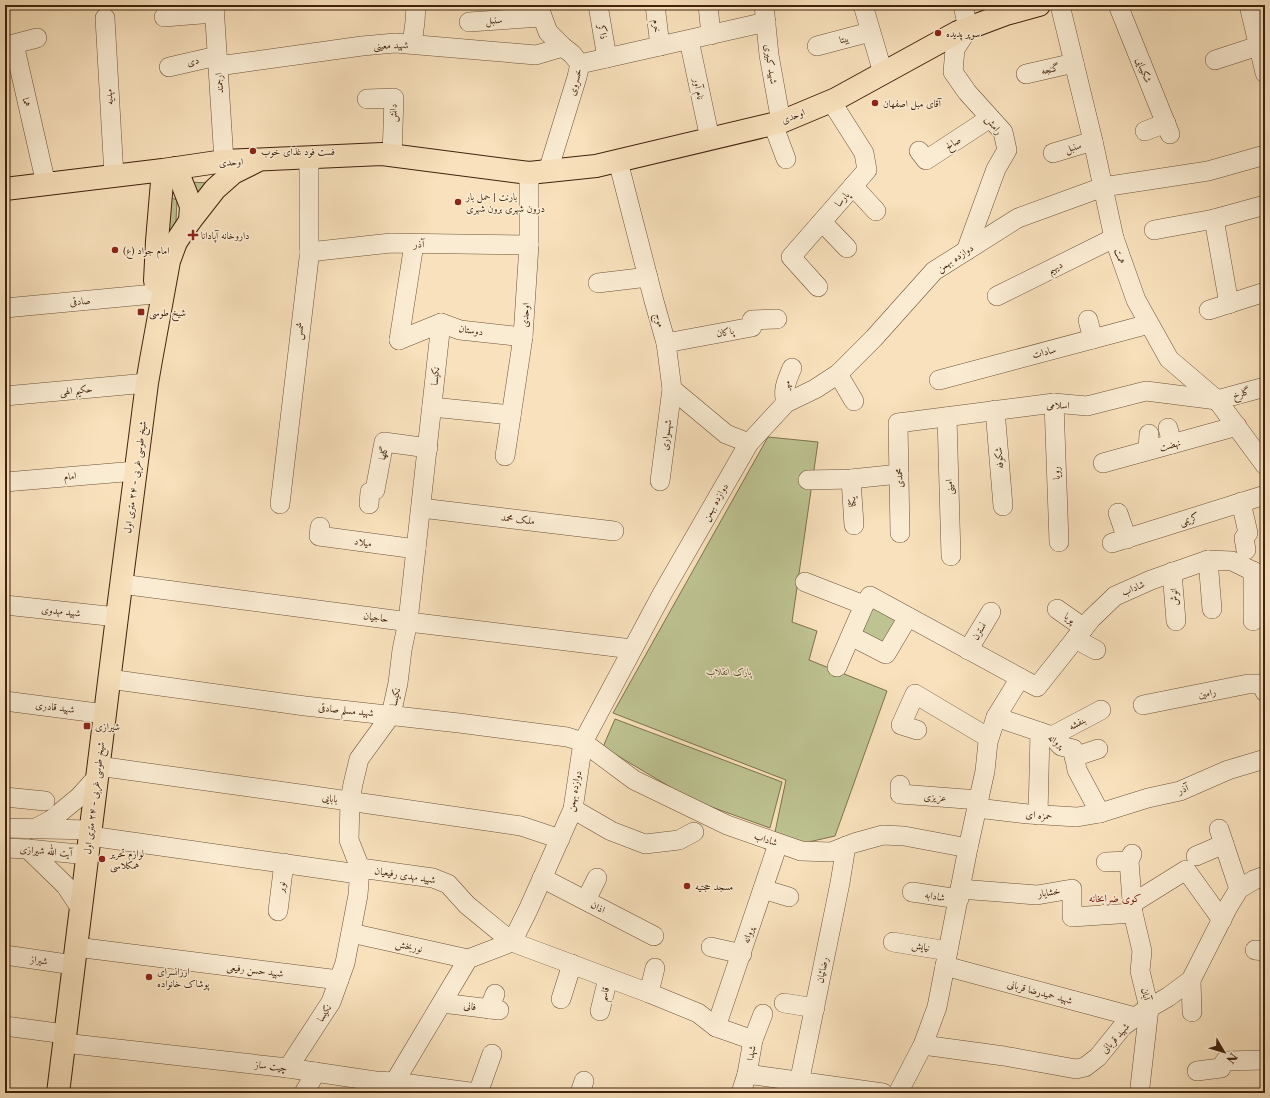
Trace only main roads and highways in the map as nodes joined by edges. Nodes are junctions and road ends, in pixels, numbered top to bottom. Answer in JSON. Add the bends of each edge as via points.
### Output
{"nodes":[{"id":1,"x":1039,"y":5,"type":"edge"},
{"id":2,"x":1010,"y":9,"type":"edge"},
{"id":3,"x":257,"y":161,"type":"junction"},
{"id":4,"x":170,"y":169,"type":"junction"},
{"id":5,"x":5,"y":189,"type":"edge"},
{"id":6,"x":185,"y":189,"type":"junction"},
{"id":7,"x":161,"y":195,"type":"junction"},
{"id":8,"x":190,"y":221,"type":"junction"},
{"id":9,"x":150,"y":360,"type":"junction"},
{"id":10,"x":58,"y":1093,"type":"edge"}],
"edges":[{"from":1,"to":2,"type":"main road","name":"اوحدی"},
{"from":2,"to":3,"type":"main road","name":"اوحدی","via":[[958,32],[831,101],[777,123],[596,166],[539,172],[382,154]]},
{"from":3,"to":4,"type":"main road","name":"اوحدی","via":[[224,161]]},
{"from":3,"to":8,"type":"main road","name":"شیخ طوسی غربی - ۲۴ متری اول","via":[[233,173],[215,189]]},
{"from":4,"to":5,"type":"main road","name":"اوحدی"},
{"from":4,"to":6,"type":"main road"},
{"from":4,"to":7,"type":"main road","name":"شیخ طوسی غربی - ۲۴ متری اول"},
{"from":6,"to":7,"type":"main road","via":[[174,188]]},
{"from":6,"to":8,"type":"main road","via":[[191,206]]},
{"from":7,"to":9,"type":"main road","name":"شیخ طوسی غربی - ۲۴ متری اول"},
{"from":8,"to":9,"type":"main road","name":"شیخ طوسی غربی - ۲۴ متری اول","via":[[176,242],[169,261]]},
{"from":9,"to":10,"type":"main road","name":"شیخ طوسی غربی - ۲۴ متری اول"}]}
